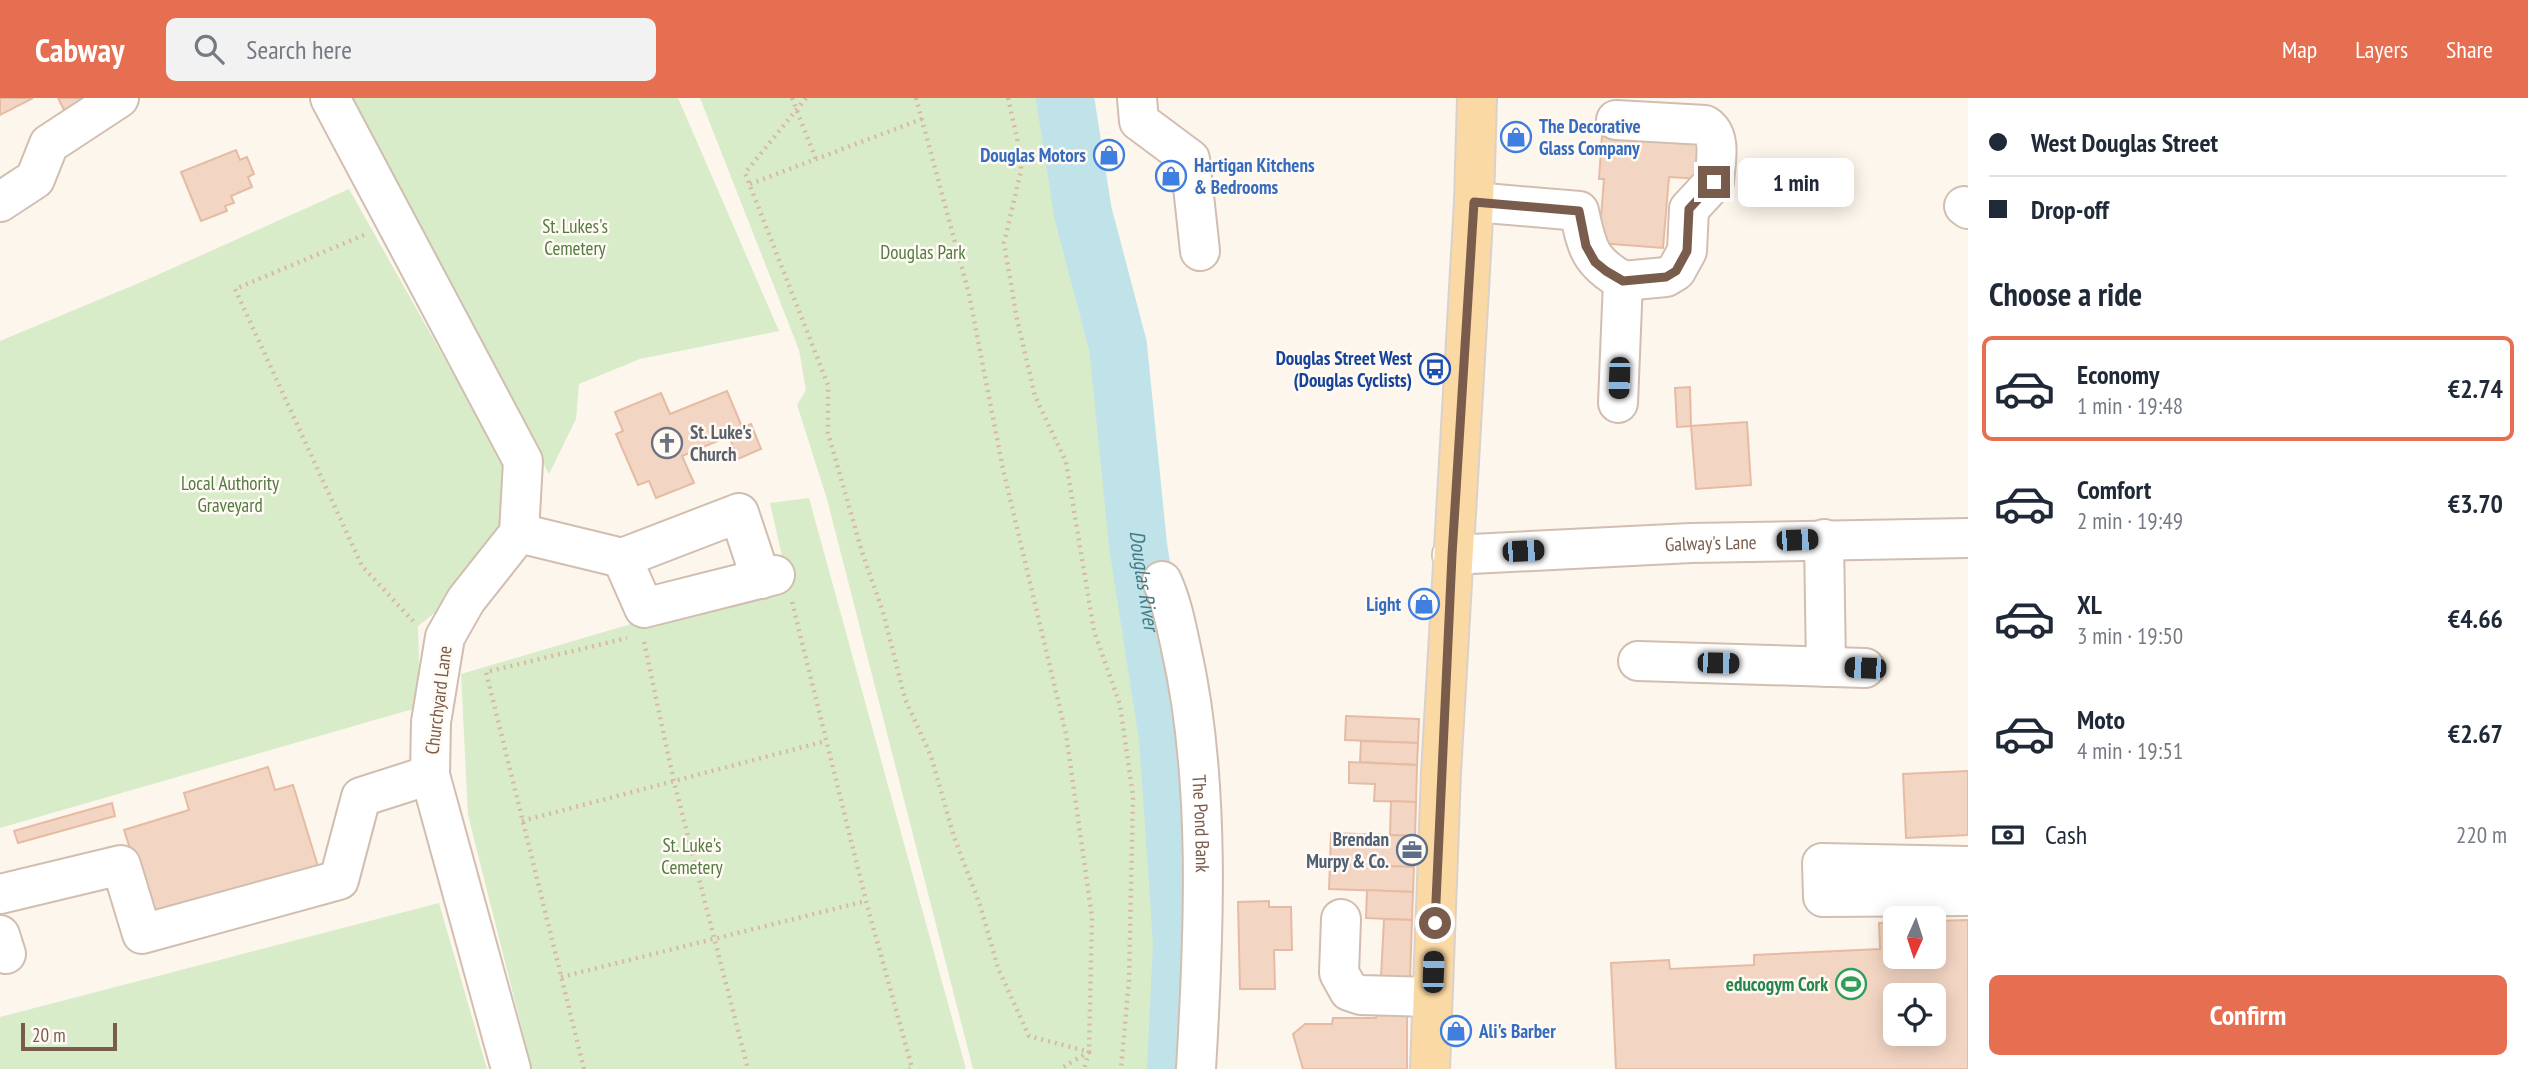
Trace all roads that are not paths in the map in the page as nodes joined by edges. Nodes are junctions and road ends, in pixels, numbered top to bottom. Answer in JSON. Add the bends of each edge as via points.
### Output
{"nodes":[{"id":1,"x":119,"y":98,"type":"edge"},
{"id":2,"x":330,"y":98,"type":"edge"},
{"id":3,"x":1137,"y":98,"type":"edge"},
{"id":4,"x":1477,"y":98,"type":"edge"},
{"id":5,"x":1616,"y":120,"type":"dead end"},
{"id":6,"x":0,"y":202,"type":"edge"},
{"id":7,"x":1474,"y":202,"type":"junction"},
{"id":8,"x":1199,"y":251,"type":"dead end"},
{"id":9,"x":1623,"y":281,"type":"junction"},
{"id":10,"x":1618,"y":403,"type":"dead end"},
{"id":11,"x":519,"y":533,"type":"junction"},
{"id":12,"x":1968,"y":538,"type":"edge"},
{"id":13,"x":1824,"y":539,"type":"junction"},
{"id":14,"x":1452,"y":555,"type":"junction"},
{"id":15,"x":622,"y":558,"type":"junction"},
{"id":16,"x":1163,"y":581,"type":"dead end"},
{"id":17,"x":1638,"y":661,"type":"dead end"},
{"id":18,"x":1826,"y":667,"type":"junction"},
{"id":19,"x":1865,"y":668,"type":"dead end"},
{"id":20,"x":430,"y":775,"type":"junction"},
{"id":21,"x":1968,"y":866,"type":"edge"},
{"id":22,"x":0,"y":894,"type":"edge"},
{"id":23,"x":1968,"y":896,"type":"edge"},
{"id":24,"x":1340,"y":919,"type":"dead end"},
{"id":25,"x":1432,"y":997,"type":"junction"},
{"id":26,"x":511,"y":1069,"type":"edge"},
{"id":27,"x":1196,"y":1069,"type":"edge"},
{"id":28,"x":1430,"y":1069,"type":"edge"}],
"edges":[{"from":1,"to":6,"type":"street","via":[[49,144],[35,179]]},
{"from":2,"to":11,"type":"street","via":[[523,461]]},
{"from":3,"to":8,"type":"street","via":[[1139,121],[1190,159]]},
{"from":4,"to":7,"type":"main road"},
{"from":5,"to":9,"type":"street","via":[[1705,125],[1716,142],[1714,182],[1689,209],[1687,251],[1676,271],[1666,277]]},
{"from":7,"to":9,"type":"street","via":[[1579,211],[1586,246],[1595,262]]},
{"from":7,"to":14,"type":"main road"},
{"from":9,"to":10,"type":"street"},
{"from":11,"to":15,"type":"street"},
{"from":11,"to":20,"type":"street","name":"Churchyard Lane","via":[[466,600],[445,637],[431,722]]},
{"from":12,"to":13,"type":"street","name":"Galway's Lane"},
{"from":13,"to":14,"type":"street","name":"Galway's Lane"},
{"from":13,"to":18,"type":"street"},
{"from":14,"to":25,"type":"main road"},
{"from":15,"to":15,"type":"street","via":[[644,608],[776,584],[739,513]]},
{"from":16,"to":27,"type":"street","name":"The Pond Bank","via":[[1189,684],[1199,777],[1201,987]]},
{"from":17,"to":18,"type":"street"},
{"from":18,"to":19,"type":"street"},
{"from":20,"to":22,"type":"street","via":[[361,797],[339,880],[313,888],[142,934],[121,865]]},
{"from":20,"to":26,"type":"street","name":"Churchyard Lane"},
{"from":21,"to":23,"type":"street","via":[[1822,863],[1823,897]]},
{"from":24,"to":25,"type":"street","via":[[1339,973],[1349,991]]},
{"from":25,"to":28,"type":"main road"}]}
